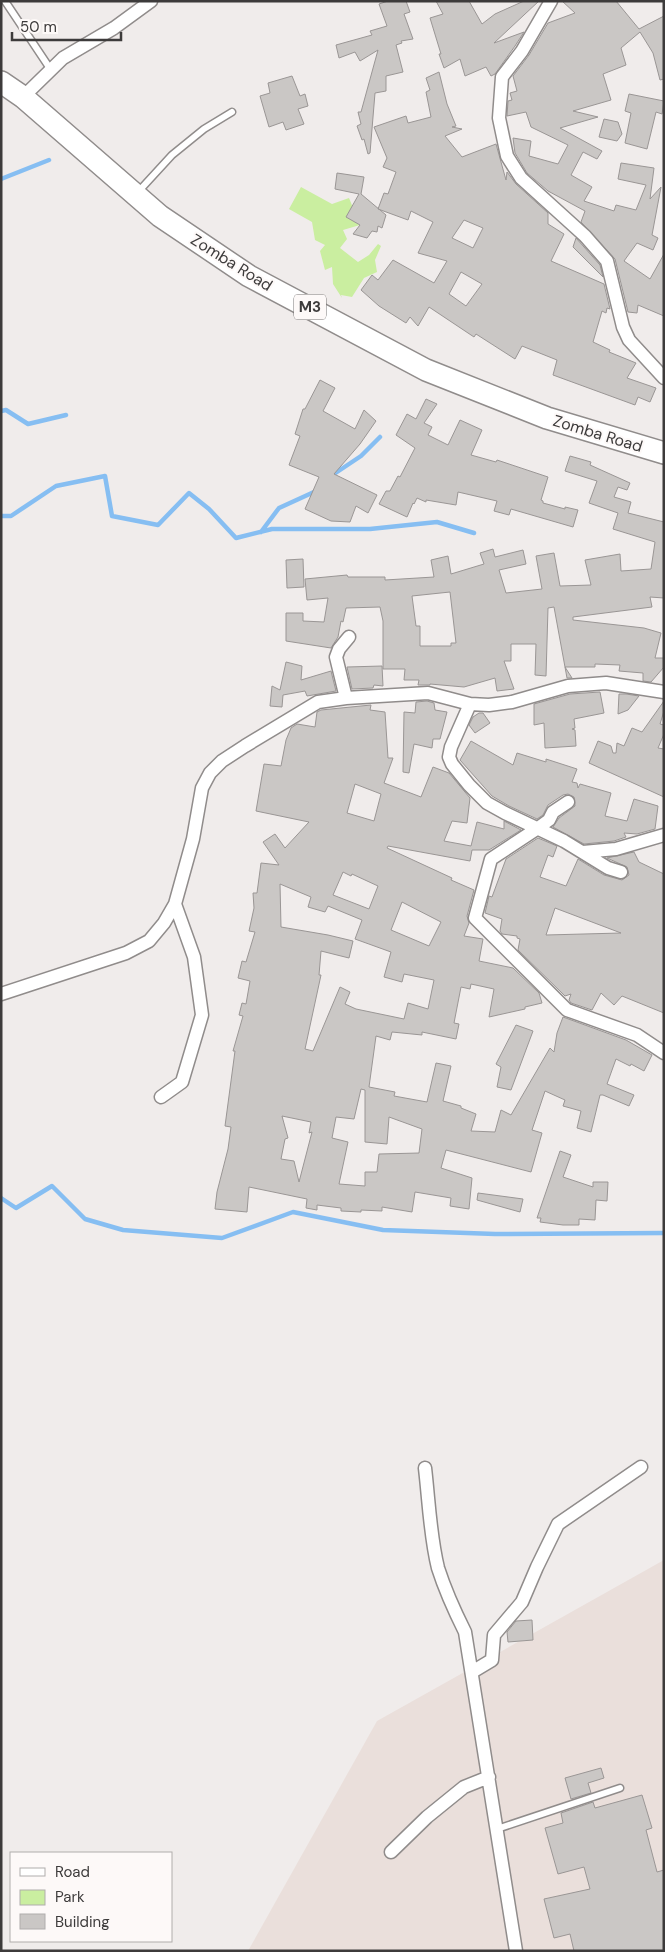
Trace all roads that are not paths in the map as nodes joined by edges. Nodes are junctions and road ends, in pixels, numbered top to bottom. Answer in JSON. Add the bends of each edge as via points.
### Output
{"nodes":[{"id":1,"x":5,"y":1,"type":"edge"},
{"id":2,"x":152,"y":1,"type":"edge"},
{"id":3,"x":551,"y":1,"type":"edge"},
{"id":4,"x":51,"y":70,"type":"junction"},
{"id":5,"x":1,"y":82,"type":"edge"},
{"id":6,"x":23,"y":97,"type":"junction"},
{"id":7,"x":232,"y":112,"type":"dead end"},
{"id":8,"x":136,"y":194,"type":"junction"},
{"id":9,"x":664,"y":378,"type":"edge"},
{"id":10,"x":664,"y":453,"type":"edge"},
{"id":11,"x":349,"y":637,"type":"dead end"},
{"id":12,"x":664,"y":692,"type":"edge"},
{"id":13,"x":346,"y":698,"type":"junction"},
{"id":14,"x":470,"y":704,"type":"junction"},
{"id":15,"x":568,"y":802,"type":"dead end"},
{"id":16,"x":538,"y":828,"type":"junction"},
{"id":17,"x":664,"y":835,"type":"edge"},
{"id":18,"x":583,"y":852,"type":"junction"},
{"id":19,"x":621,"y":872,"type":"dead end"},
{"id":20,"x":175,"y":904,"type":"junction"},
{"id":21,"x":1,"y":994,"type":"edge"},
{"id":22,"x":664,"y":1053,"type":"edge"},
{"id":23,"x":161,"y":1097,"type":"dead end"},
{"id":24,"x":641,"y":1467,"type":"dead end"},
{"id":25,"x":425,"y":1468,"type":"dead end"},
{"id":26,"x":472,"y":1672,"type":"junction"},
{"id":27,"x":489,"y":1777,"type":"junction"},
{"id":28,"x":620,"y":1788,"type":"dead end"},
{"id":29,"x":497,"y":1829,"type":"junction"},
{"id":30,"x":391,"y":1852,"type":"dead end"},
{"id":31,"x":516,"y":1951,"type":"edge"}],
"edges":[{"from":1,"to":4,"type":"lane"},
{"from":2,"to":4,"type":"street","via":[[64,58]]},
{"from":3,"to":9,"type":"street","via":[[522,51],[502,77],[499,118],[507,156],[521,178],[585,236],[607,261],[629,340]]},
{"from":4,"to":6,"type":"street"},
{"from":5,"to":6,"type":"highway","name":"Zomba Road","number":"M3"},
{"from":6,"to":8,"type":"highway","name":"Zomba Road","number":"M3"},
{"from":7,"to":8,"type":"lane","via":[[172,155]]},
{"from":8,"to":10,"type":"highway","name":"Zomba Road","number":"M3","via":[[160,216],[249,276],[426,370],[547,418]]},
{"from":11,"to":13,"type":"street","via":[[338,649],[336,657]]},
{"from":12,"to":14,"type":"street","via":[[606,683],[568,686],[512,702]]},
{"from":13,"to":14,"type":"street","via":[[428,693]]},
{"from":13,"to":20,"type":"street","via":[[309,706],[222,761],[210,773],[202,788],[193,839]]},
{"from":14,"to":16,"type":"street","via":[[451,746],[449,757],[452,764],[487,803]]},
{"from":15,"to":16,"type":"street"},
{"from":16,"to":18,"type":"street"},
{"from":16,"to":22,"type":"street","via":[[491,859],[475,918],[567,1010],[637,1035]]},
{"from":17,"to":18,"type":"street","via":[[616,849]]},
{"from":18,"to":19,"type":"street","via":[[608,868]]},
{"from":20,"to":21,"type":"street","via":[[149,941],[126,953]]},
{"from":20,"to":23,"type":"street","via":[[194,957],[202,1015],[182,1082]]},
{"from":24,"to":26,"type":"street","via":[[558,1524],[522,1602],[494,1635],[492,1660]]},
{"from":25,"to":26,"type":"street","via":[[433,1543],[447,1592],[465,1632]]},
{"from":26,"to":27,"type":"street"},
{"from":27,"to":29,"type":"street"},
{"from":27,"to":30,"type":"street","via":[[464,1787],[426,1817]]},
{"from":28,"to":29,"type":"lane"},
{"from":29,"to":31,"type":"street"}]}
